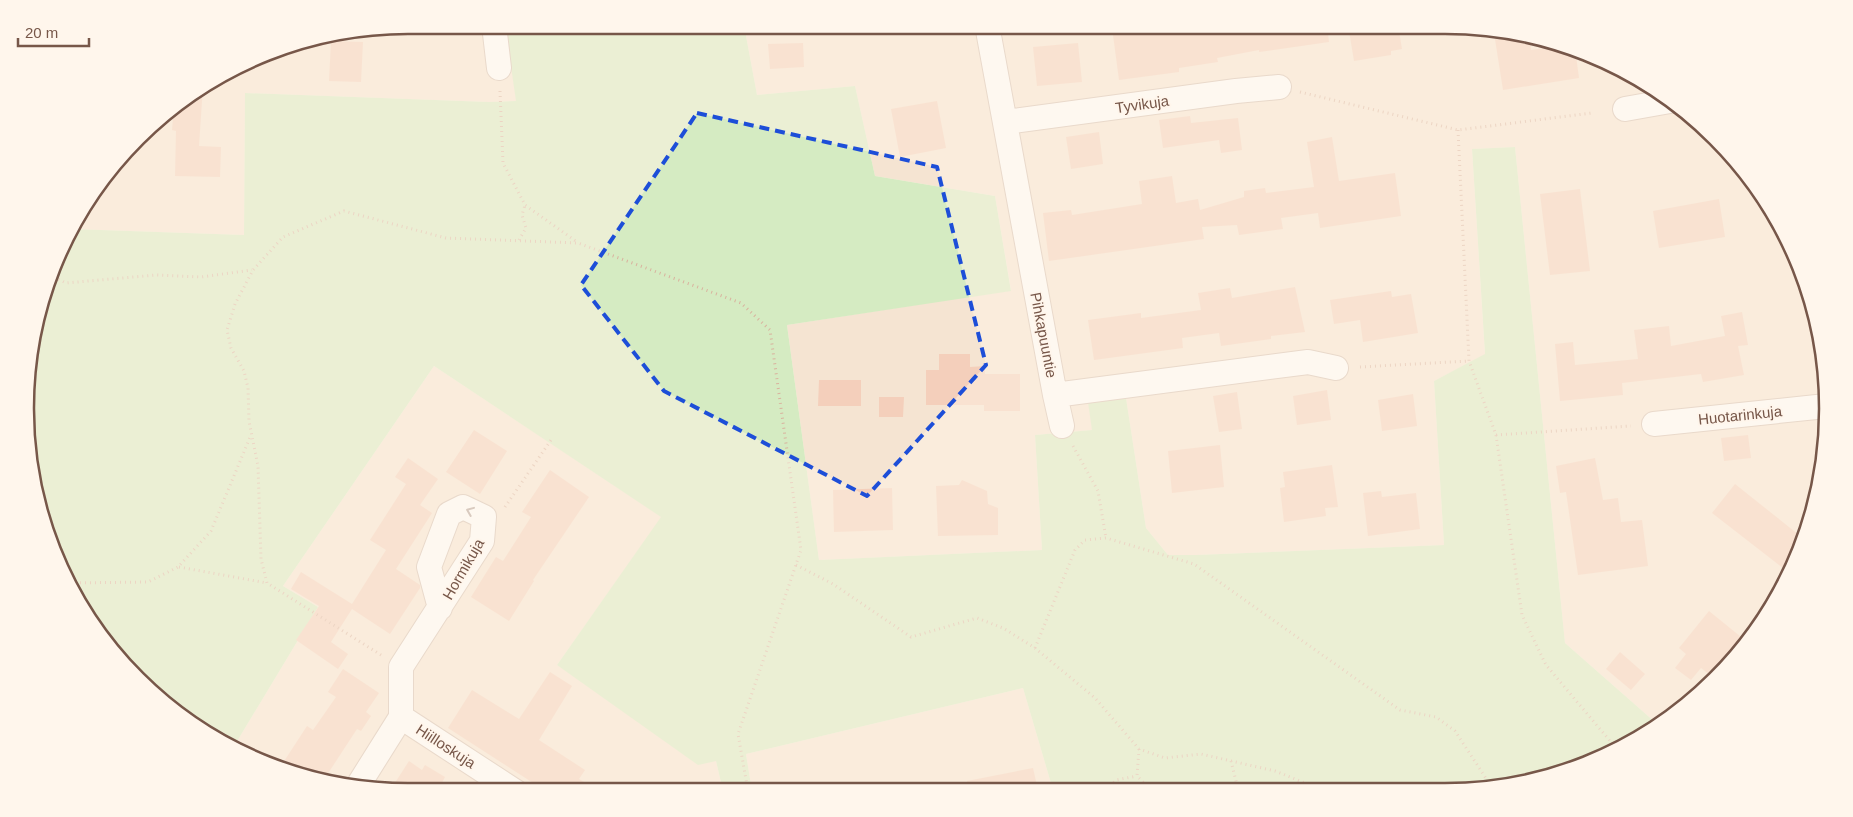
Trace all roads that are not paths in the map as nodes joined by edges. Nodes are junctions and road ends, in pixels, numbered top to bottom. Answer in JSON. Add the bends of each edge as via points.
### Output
{"nodes":[{"id":1,"x":495,"y":34,"type":"edge"},
{"id":2,"x":989,"y":34,"type":"edge"},
{"id":3,"x":499,"y":68,"type":"road end"},
{"id":4,"x":1279,"y":87,"type":"road end"},
{"id":5,"x":1661,"y":102,"type":"edge"},
{"id":6,"x":1624,"y":108,"type":"dead end"},
{"id":7,"x":1005,"y":122,"type":"junction"},
{"id":8,"x":1336,"y":368,"type":"road end"},
{"id":9,"x":1055,"y":395,"type":"junction"},
{"id":10,"x":1819,"y":407,"type":"edge"},
{"id":11,"x":1654,"y":424,"type":"road end"},
{"id":12,"x":1062,"y":426,"type":"road end"},
{"id":13,"x":440,"y":608,"type":"dead end"},
{"id":14,"x":401,"y":717,"type":"junction"},
{"id":15,"x":361,"y":780,"type":"edge"},
{"id":16,"x":502,"y":783,"type":"edge"}],
"edges":[{"from":1,"to":3,"type":"street"},
{"from":2,"to":7,"type":"street","name":"Pihkapuuntie"},
{"from":4,"to":7,"type":"street","name":"Tyvikuja"},
{"from":5,"to":6,"type":"street"},
{"from":7,"to":9,"type":"street","name":"Pihkapuuntie"},
{"from":8,"to":9,"type":"street","name":"Pihkapuuntie","via":[[1308,362]]},
{"from":9,"to":12,"type":"street"},
{"from":10,"to":11,"type":"street","name":"Huotarinkuja"},
{"from":13,"to":14,"type":"street","name":"Hormikuja","via":[[401,667]]},
{"from":14,"to":15,"type":"street"},
{"from":14,"to":16,"type":"street","name":"Hiilloskuja"}]}
